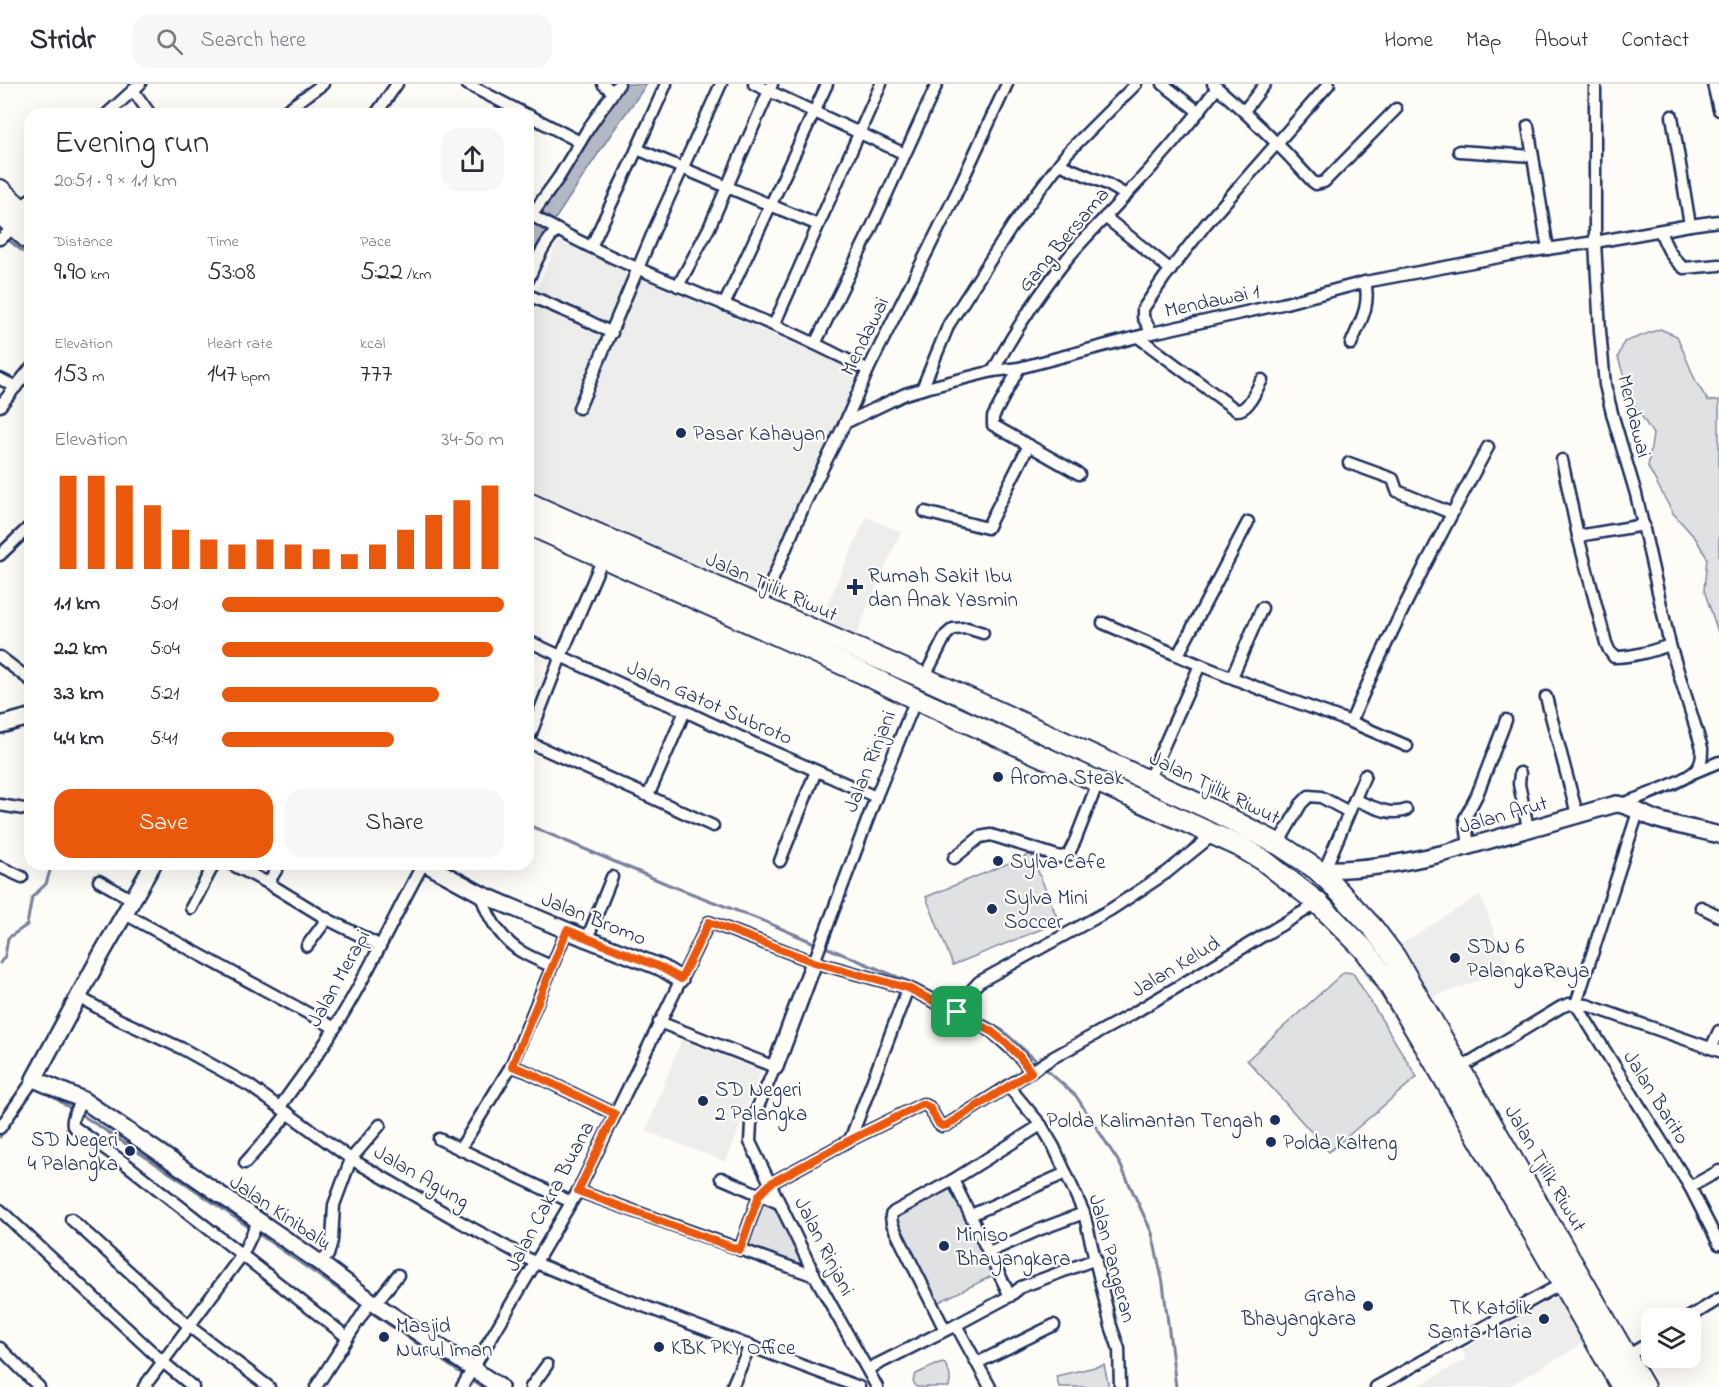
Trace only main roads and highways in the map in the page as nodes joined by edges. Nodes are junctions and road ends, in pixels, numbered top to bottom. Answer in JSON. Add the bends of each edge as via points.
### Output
{"nodes":[{"id":1,"x":0,"y":190,"type":"edge"},
{"id":2,"x":16,"y":217,"type":"edge"},
{"id":3,"x":24,"y":230,"type":"edge"},
{"id":4,"x":534,"y":506,"type":"edge"},
{"id":5,"x":534,"y":527,"type":"edge"},
{"id":6,"x":1058,"y":739,"type":"junction"},
{"id":7,"x":1049,"y":760,"type":"junction"},
{"id":8,"x":1320,"y":869,"type":"junction"},
{"id":9,"x":1295,"y":884,"type":"junction"},
{"id":10,"x":1355,"y":907,"type":"junction"},
{"id":11,"x":1340,"y":923,"type":"junction"},
{"id":12,"x":1562,"y":1269,"type":"junction"},
{"id":13,"x":1618,"y":1361,"type":"junction"},
{"id":14,"x":1622,"y":1387,"type":"edge"},
{"id":15,"x":1644,"y":1387,"type":"edge"}],
"edges":[{"from":1,"to":2,"type":"highway"},
{"from":2,"to":3,"type":"highway"},
{"from":4,"to":6,"type":"highway","name":"Jalan Tjilik Riwut"},
{"from":5,"to":7,"type":"highway","name":"Jalan Tjilik Riwut"},
{"from":6,"to":7,"type":"highway"},
{"from":6,"to":8,"type":"highway","name":"Jalan Tjilik Riwut","via":[[1214,811]]},
{"from":7,"to":9,"type":"highway","name":"Jalan Tjilik Riwut","via":[[1239,846]]},
{"from":8,"to":9,"type":"highway"},
{"from":8,"to":10,"type":"highway","name":"Jalan Tjilik Riwut"},
{"from":9,"to":11,"type":"highway","name":"Jalan Tjilik Riwut"},
{"from":10,"to":11,"type":"highway"},
{"from":10,"to":12,"type":"highway","name":"Jalan Tjilik Riwut","via":[[1395,957],[1460,1068]]},
{"from":11,"to":12,"type":"highway","name":"Jalan Tjilik Riwut","via":[[1395,993]]},
{"from":12,"to":13,"type":"highway","name":"Jalan Tjilik Riwut"},
{"from":12,"to":13,"type":"highway","name":"Jalan Tjilik Riwut"},
{"from":13,"to":14,"type":"highway","name":"Jalan Tjilik Riwut"},
{"from":13,"to":15,"type":"highway","name":"Jalan Tjilik Riwut"}]}
